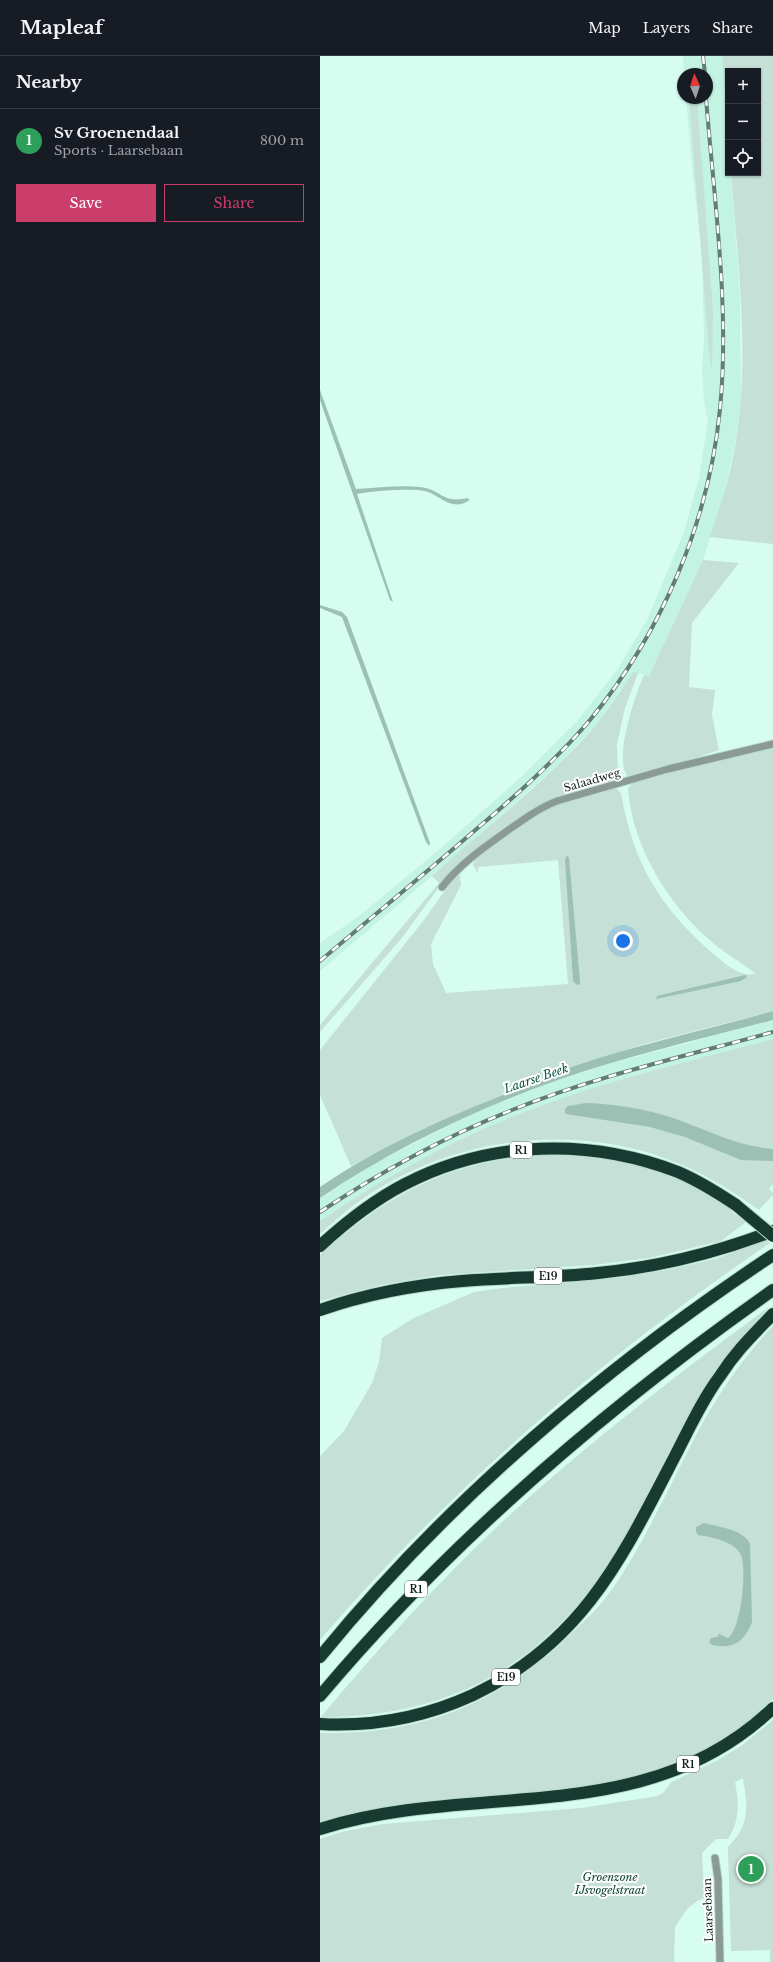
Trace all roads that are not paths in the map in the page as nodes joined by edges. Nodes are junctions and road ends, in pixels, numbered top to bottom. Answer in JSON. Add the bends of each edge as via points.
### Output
{"nodes":[{"id":1,"x":773,"y":744,"type":"edge"},
{"id":2,"x":442,"y":886,"type":"dead end"},
{"id":3,"x":773,"y":1231,"type":"edge"},
{"id":4,"x":773,"y":1236,"type":"edge"},
{"id":5,"x":320,"y":1246,"type":"edge"},
{"id":6,"x":773,"y":1255,"type":"edge"},
{"id":7,"x":773,"y":1290,"type":"edge"},
{"id":8,"x":320,"y":1310,"type":"edge"},
{"id":9,"x":773,"y":1314,"type":"edge"},
{"id":10,"x":320,"y":1656,"type":"edge"},
{"id":11,"x":320,"y":1696,"type":"edge"},
{"id":12,"x":773,"y":1708,"type":"edge"},
{"id":13,"x":320,"y":1724,"type":"edge"},
{"id":14,"x":320,"y":1829,"type":"edge"},
{"id":15,"x":715,"y":1858,"type":"dead end"},
{"id":16,"x":720,"y":1962,"type":"edge"}],
"edges":[{"from":1,"to":2,"type":"street","name":"Salaadweg","via":[[668,769],[544,806],[471,856]]},
{"from":3,"to":8,"type":"highway","number":"E19","via":[[716,1251],[665,1264],[596,1274],[424,1285],[368,1296]]},
{"from":4,"to":5,"type":"highway","number":"R1","bridge":true,"via":[[736,1205],[710,1188],[679,1173],[630,1157],[569,1148],[510,1151],[452,1164],[405,1184],[354,1217]]},
{"from":6,"to":10,"type":"highway","number":"R1","via":[[690,1312],[569,1408],[499,1470],[416,1550]]},
{"from":7,"to":11,"type":"highway","number":"R1","via":[[650,1380],[521,1490],[421,1585],[360,1649]]},
{"from":9,"to":13,"type":"highway","number":"E19","via":[[743,1343],[719,1376],[616,1564],[592,1600],[558,1637],[512,1673],[452,1704],[391,1721]]},
{"from":12,"to":14,"type":"highway","number":"R1","via":[[742,1734],[705,1756],[668,1772],[627,1785],[563,1796],[398,1812],[351,1820]]},
{"from":15,"to":16,"type":"street","name":"Laarsebaan"}]}
